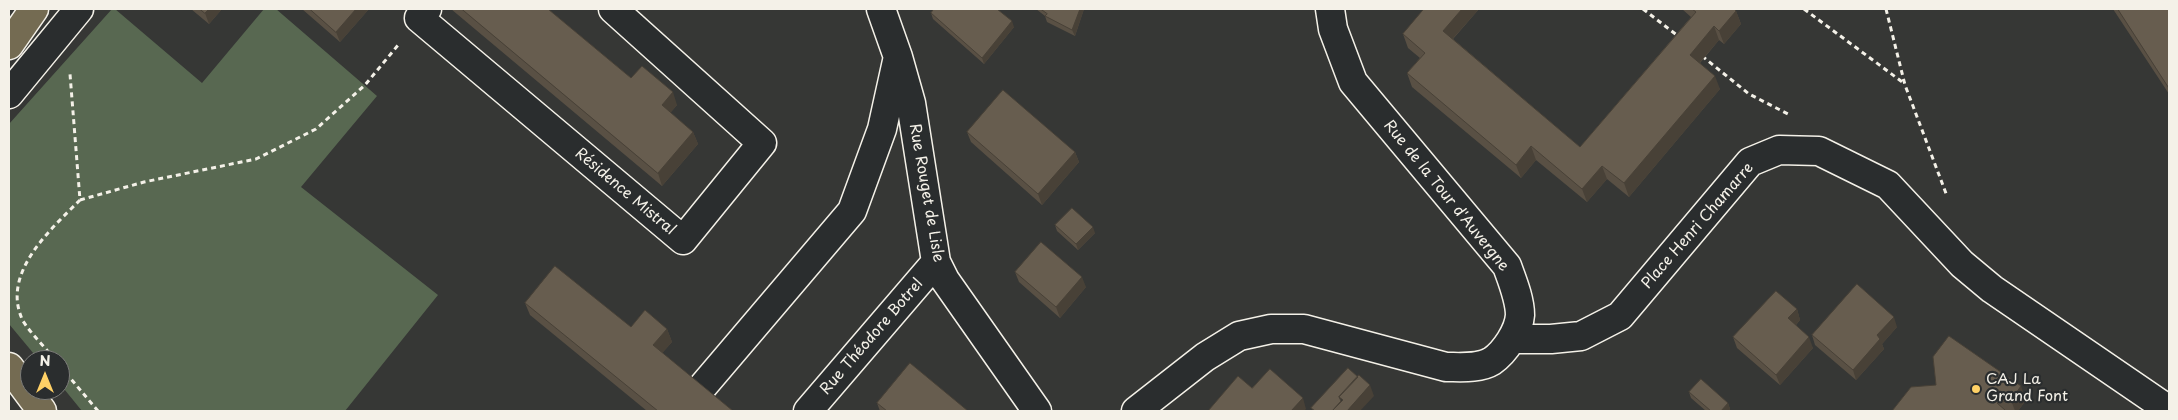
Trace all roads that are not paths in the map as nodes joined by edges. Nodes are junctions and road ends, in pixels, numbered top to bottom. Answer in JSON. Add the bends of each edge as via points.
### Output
{"nodes":[{"id":1,"x":25,"y":9,"type":"edge"},
{"id":2,"x":34,"y":9,"type":"edge"},
{"id":3,"x":613,"y":9,"type":"edge"},
{"id":4,"x":881,"y":9,"type":"edge"},
{"id":5,"x":1330,"y":9,"type":"edge"},
{"id":6,"x":423,"y":13,"type":"edge"},
{"id":7,"x":73,"y":16,"type":"edge"},
{"id":8,"x":9,"y":28,"type":"edge"},
{"id":9,"x":9,"y":45,"type":"edge"},
{"id":10,"x":898,"y":57,"type":"junction"},
{"id":11,"x":9,"y":94,"type":"edge"},
{"id":12,"x":936,"y":262,"type":"junction"},
{"id":13,"x":1512,"y":339,"type":"junction"},
{"id":14,"x":9,"y":367,"type":"edge"},
{"id":15,"x":698,"y":392,"type":"edge"},
{"id":16,"x":2169,"y":410,"type":"edge"},
{"id":17,"x":42,"y":411,"type":"edge"},
{"id":18,"x":808,"y":411,"type":"edge"},
{"id":19,"x":1037,"y":411,"type":"edge"},
{"id":20,"x":1136,"y":411,"type":"edge"}],
"edges":[{"from":1,"to":8,"type":"main road"},
{"from":2,"to":9,"type":"main road"},
{"from":3,"to":6,"type":"street","name":"Résidence Mistral","via":[[762,143],[683,240]]},
{"from":4,"to":10,"type":"street","name":"Rue Rouget de Lisle"},
{"from":5,"to":13,"type":"street","name":"Rue de la Tour d'Auvergne","via":[[1333,29],[1353,82],[1507,266],[1520,316]]},
{"from":7,"to":11,"type":"street"},
{"from":10,"to":12,"type":"street","name":"Rue Rouget de Lisle","via":[[911,104]]},
{"from":10,"to":15,"type":"street","via":[[882,129],[852,211]]},
{"from":12,"to":18,"type":"street","name":"Rue Théodore Botrel"},
{"from":12,"to":19,"type":"street","name":"Rue Rouget de Lisle","via":[[945,280]]},
{"from":13,"to":16,"type":"street","name":"Place Henri Chamarre","via":[[1581,336],[1620,316],[1750,162],[1779,150],[1819,152],[1888,185],[1962,264],[1992,289]]},
{"from":13,"to":20,"type":"street","name":"Rue de la Tour d'Auvergne","via":[[1491,361],[1466,368],[1446,367],[1304,329],[1271,329],[1239,336],[1205,357]]},
{"from":14,"to":17,"type":"main road"}]}
